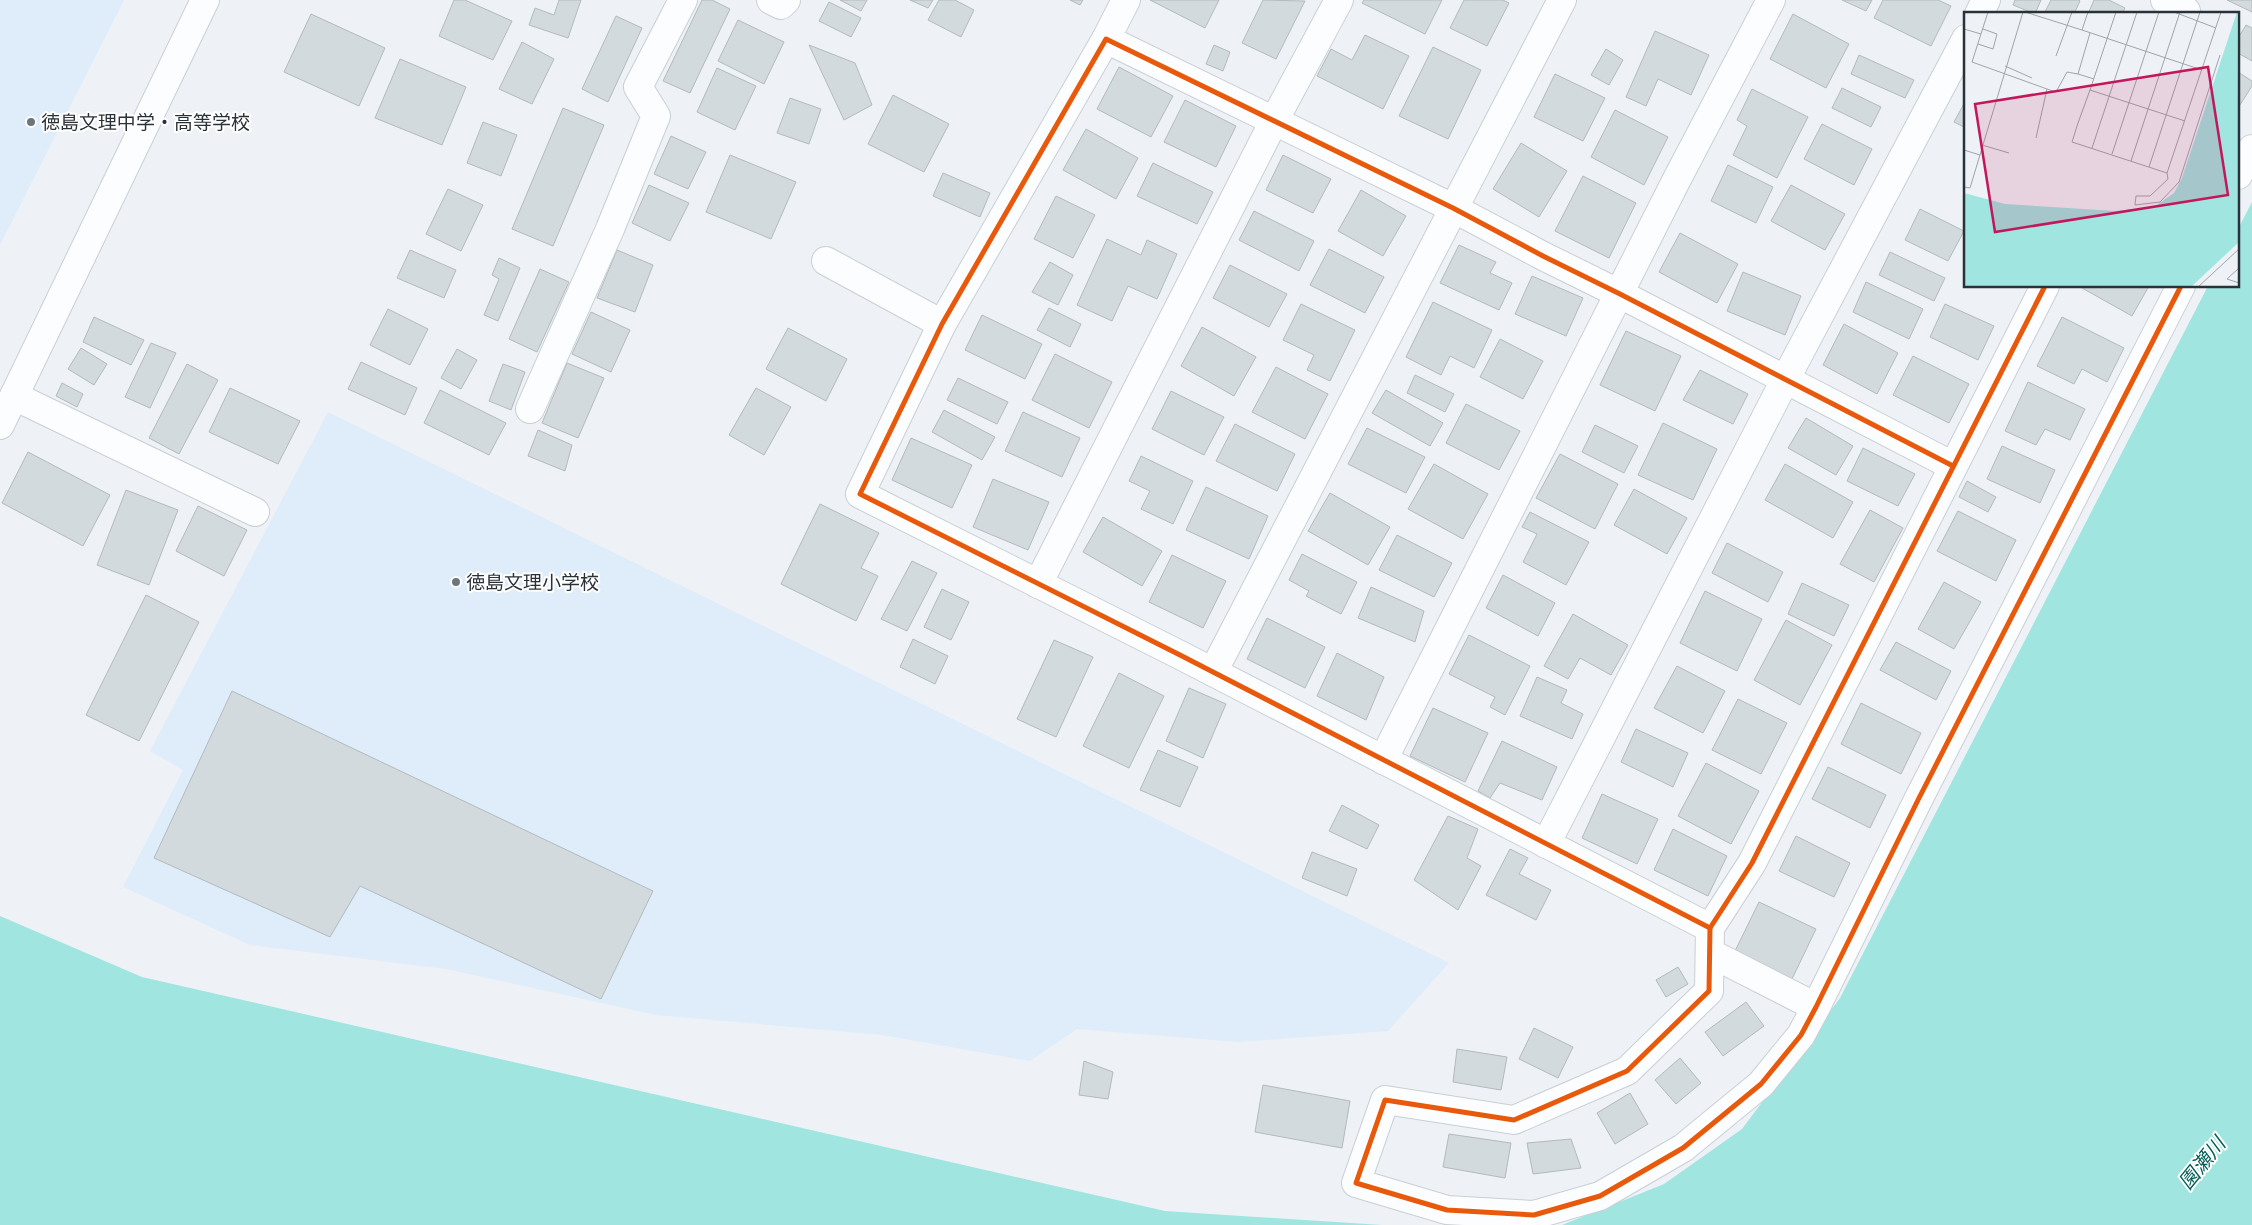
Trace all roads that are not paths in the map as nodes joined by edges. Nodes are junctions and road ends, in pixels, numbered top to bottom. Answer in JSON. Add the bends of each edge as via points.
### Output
{"nodes":[{"id":1,"x":205,"y":0,"type":"edge"},
{"id":2,"x":682,"y":0,"type":"edge"},
{"id":3,"x":771,"y":0,"type":"edge"},
{"id":4,"x":786,"y":0,"type":"edge"},
{"id":5,"x":1126,"y":0,"type":"edge"},
{"id":6,"x":1338,"y":0,"type":"edge"},
{"id":7,"x":1562,"y":0,"type":"edge"},
{"id":8,"x":1771,"y":0,"type":"edge"},
{"id":9,"x":1986,"y":0,"type":"edge"},
{"id":10,"x":1980,"y":12,"type":"edge"},
{"id":11,"x":1106,"y":39,"type":"junction"},
{"id":12,"x":1964,"y":43,"type":"edge"},
{"id":13,"x":1274,"y":122,"type":"junction"},
{"id":14,"x":2252,"y":149,"type":"edge"},
{"id":15,"x":2240,"y":171,"type":"edge"},
{"id":16,"x":1453,"y":208,"type":"junction"},
{"id":17,"x":826,"y":261,"type":"dead end"},
{"id":18,"x":2044,"y":288,"type":"edge"},
{"id":19,"x":2180,"y":288,"type":"edge"},
{"id":20,"x":1620,"y":294,"type":"junction"},
{"id":21,"x":942,"y":324,"type":"junction"},
{"id":22,"x":1786,"y":380,"type":"junction"},
{"id":23,"x":14,"y":396,"type":"junction"},
{"id":24,"x":530,"y":409,"type":"dead end"},
{"id":25,"x":0,"y":425,"type":"edge"},
{"id":26,"x":1953,"y":466,"type":"junction"},
{"id":27,"x":255,"y":512,"type":"dead end"},
{"id":28,"x":1038,"y":584,"type":"junction"},
{"id":29,"x":1213,"y":672,"type":"junction"},
{"id":30,"x":1383,"y":760,"type":"junction"},
{"id":31,"x":1546,"y":844,"type":"junction"},
{"id":32,"x":1710,"y":940,"type":"junction"},
{"id":33,"x":1816,"y":1007,"type":"junction"}],
"edges":[{"from":1,"to":23,"type":"street"},
{"from":2,"to":24,"type":"street","via":[[638,87],[656,116]]},
{"from":3,"to":4,"type":"street","via":[[781,5]]},
{"from":5,"to":11,"type":"street"},
{"from":6,"to":13,"type":"street"},
{"from":7,"to":16,"type":"street"},
{"from":8,"to":20,"type":"street"},
{"from":9,"to":10,"type":"street"},
{"from":11,"to":13,"type":"street"},
{"from":11,"to":21,"type":"street"},
{"from":12,"to":22,"type":"street"},
{"from":13,"to":16,"type":"street"},
{"from":13,"to":28,"type":"street"},
{"from":14,"to":15,"type":"street"},
{"from":16,"to":20,"type":"street"},
{"from":16,"to":29,"type":"street"},
{"from":17,"to":21,"type":"street"},
{"from":18,"to":26,"type":"street"},
{"from":19,"to":33,"type":"street"},
{"from":20,"to":22,"type":"street"},
{"from":20,"to":30,"type":"street"},
{"from":21,"to":28,"type":"street","via":[[860,494]]},
{"from":22,"to":26,"type":"street"},
{"from":22,"to":31,"type":"street"},
{"from":23,"to":25,"type":"street"},
{"from":23,"to":27,"type":"street"},
{"from":26,"to":32,"type":"street"},
{"from":28,"to":29,"type":"street"},
{"from":29,"to":30,"type":"street"},
{"from":30,"to":31,"type":"street"},
{"from":31,"to":32,"type":"street"},
{"from":32,"to":33,"type":"street"},
{"from":32,"to":33,"type":"street","via":[[1709,991],[1627,1071],[1514,1120],[1385,1100],[1356,1183],[1446,1210],[1534,1215],[1600,1196],[1683,1148],[1761,1084],[1801,1034]]}]}
